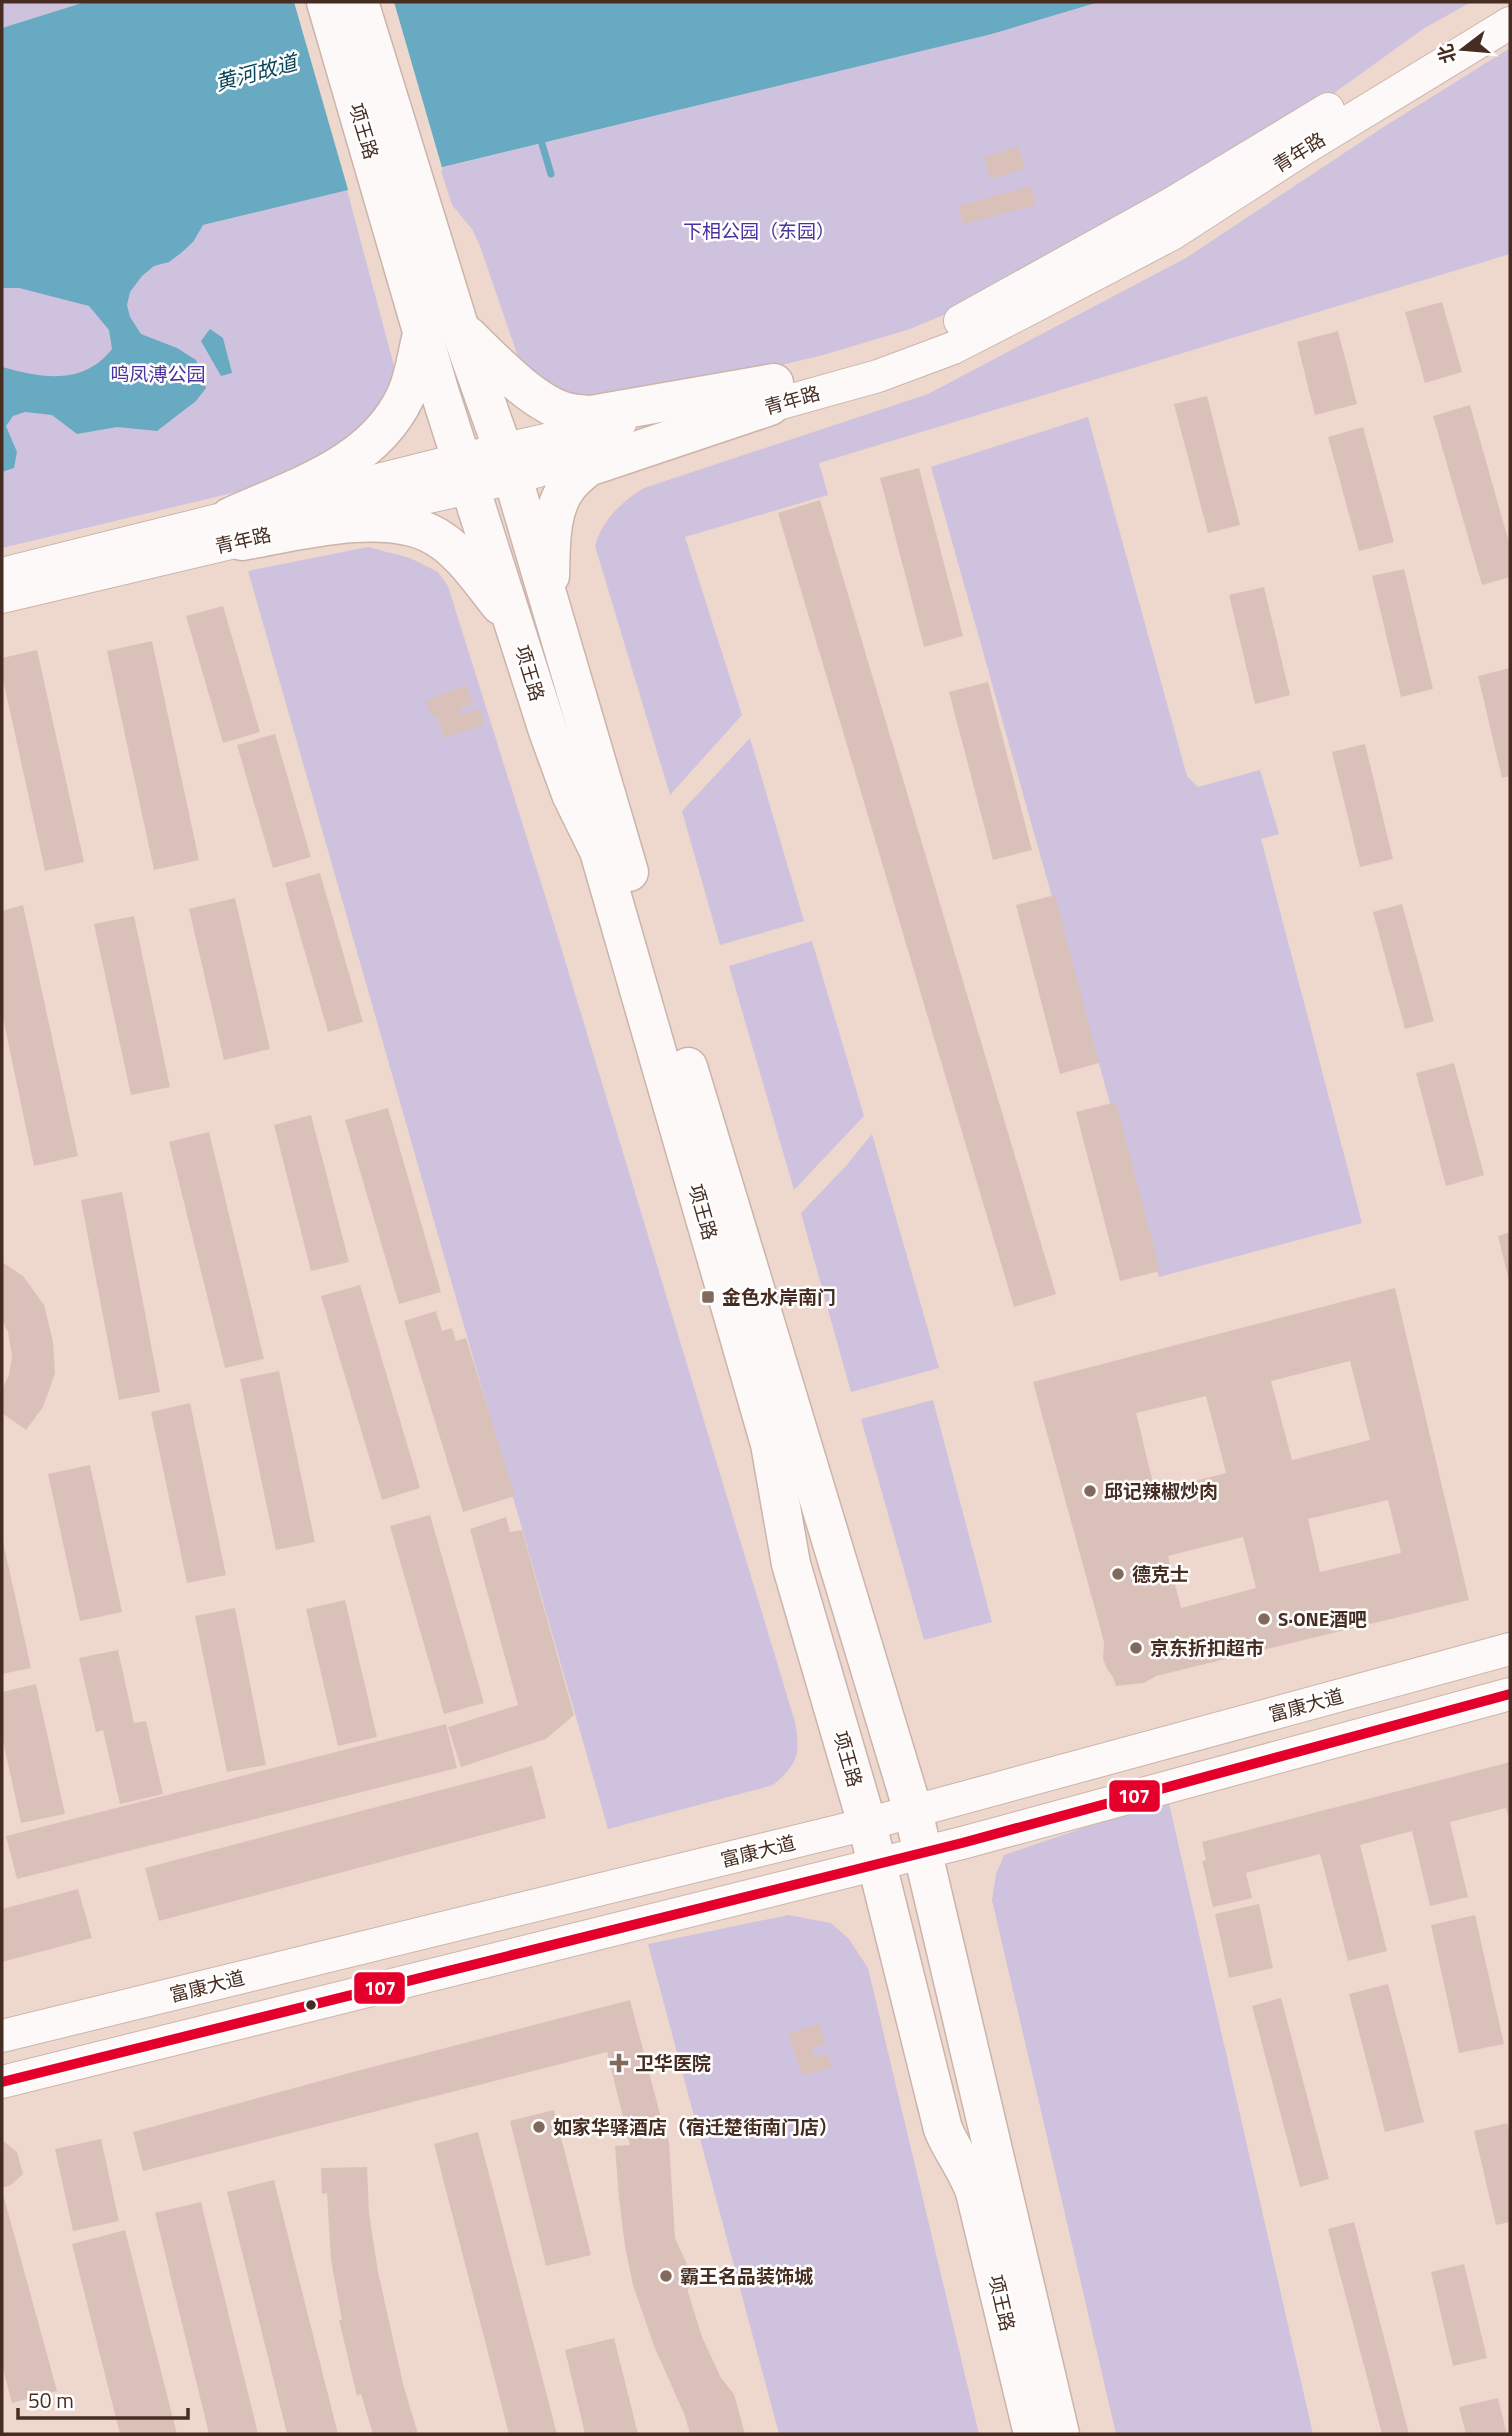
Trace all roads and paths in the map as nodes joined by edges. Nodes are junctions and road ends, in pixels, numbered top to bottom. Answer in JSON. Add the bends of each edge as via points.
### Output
{"nodes":[{"id":1,"x":326,"y":2,"type":"edge"},
{"id":2,"x":359,"y":2,"type":"edge"},
{"id":3,"x":1506,"y":2,"type":"edge"},
{"id":4,"x":1510,"y":23,"type":"edge"},
{"id":5,"x":401,"y":197,"type":"junction"},
{"id":6,"x":440,"y":329,"type":"junction"},
{"id":7,"x":772,"y":395,"type":"junction"},
{"id":8,"x":508,"y":464,"type":"junction"},
{"id":9,"x":467,"y":473,"type":"junction"},
{"id":10,"x":236,"y":529,"type":"junction"},
{"id":11,"x":2,"y":574,"type":"edge"},
{"id":12,"x":2,"y":597,"type":"edge"},
{"id":13,"x":549,"y":606,"type":"junction"},
{"id":14,"x":514,"y":622,"type":"junction"},
{"id":15,"x":1510,"y":1649,"type":"edge"},
{"id":16,"x":1510,"y":1695,"type":"edge"},
{"id":17,"x":913,"y":1811,"type":"junction"},
{"id":18,"x":867,"y":1824,"type":"junction"},
{"id":19,"x":924,"y":1853,"type":"junction"},
{"id":20,"x":878,"y":1865,"type":"junction"},
{"id":21,"x":2,"y":2036,"type":"edge"},
{"id":22,"x":2,"y":2082,"type":"edge"},
{"id":23,"x":1033,"y":2434,"type":"edge"},
{"id":24,"x":1060,"y":2434,"type":"edge"}],
"edges":[{"from":1,"to":5,"type":"main road","name":"项王路"},
{"from":2,"to":5,"type":"main road","name":"项王路"},
{"from":3,"to":7,"type":"street","name":"青年路","via":[[1171,204],[952,325]]},
{"from":4,"to":7,"type":"street","name":"青年路","via":[[1171,234],[953,348],[878,376]]},
{"from":5,"to":6,"type":"main road","name":"项王路"},
{"from":6,"to":7,"type":"main road","via":[[562,411],[591,415]]},
{"from":6,"to":8,"type":"main road","name":"项王路"},
{"from":6,"to":9,"type":"main road","name":"项王路"},
{"from":6,"to":10,"type":"main road","via":[[406,396],[364,450]]},
{"from":7,"to":8,"type":"street","name":"青年路"},
{"from":7,"to":13,"type":"main road","via":[[588,467],[568,485],[557,505]]},
{"from":8,"to":9,"type":"street","name":"青年路"},
{"from":8,"to":13,"type":"main road","name":"项王路"},
{"from":9,"to":10,"type":"street","name":"青年路"},
{"from":9,"to":14,"type":"main road","name":"项王路"},
{"from":10,"to":11,"type":"street","name":"青年路"},
{"from":10,"to":12,"type":"street","name":"青年路"},
{"from":10,"to":14,"type":"main road","via":[[371,521],[429,533],[459,556]]},
{"from":13,"to":17,"type":"main road","name":"项王路"},
{"from":14,"to":18,"type":"main road","name":"项王路","via":[[559,765],[599,851],[770,1444],[791,1564]]},
{"from":15,"to":17,"type":"street","name":"富康大道"},
{"from":16,"to":19,"type":"street"},
{"from":17,"to":18,"type":"street","name":"富康大道"},
{"from":17,"to":19,"type":"main road","name":"项王路"},
{"from":18,"to":20,"type":"main road","name":"项王路"},
{"from":18,"to":21,"type":"street","name":"富康大道"},
{"from":19,"to":20,"type":"street"},
{"from":19,"to":24,"type":"main road","name":"项王路"},
{"from":20,"to":22,"type":"street"},
{"from":20,"to":23,"type":"main road","name":"项王路","via":[[943,2129],[975,2192]]}]}
